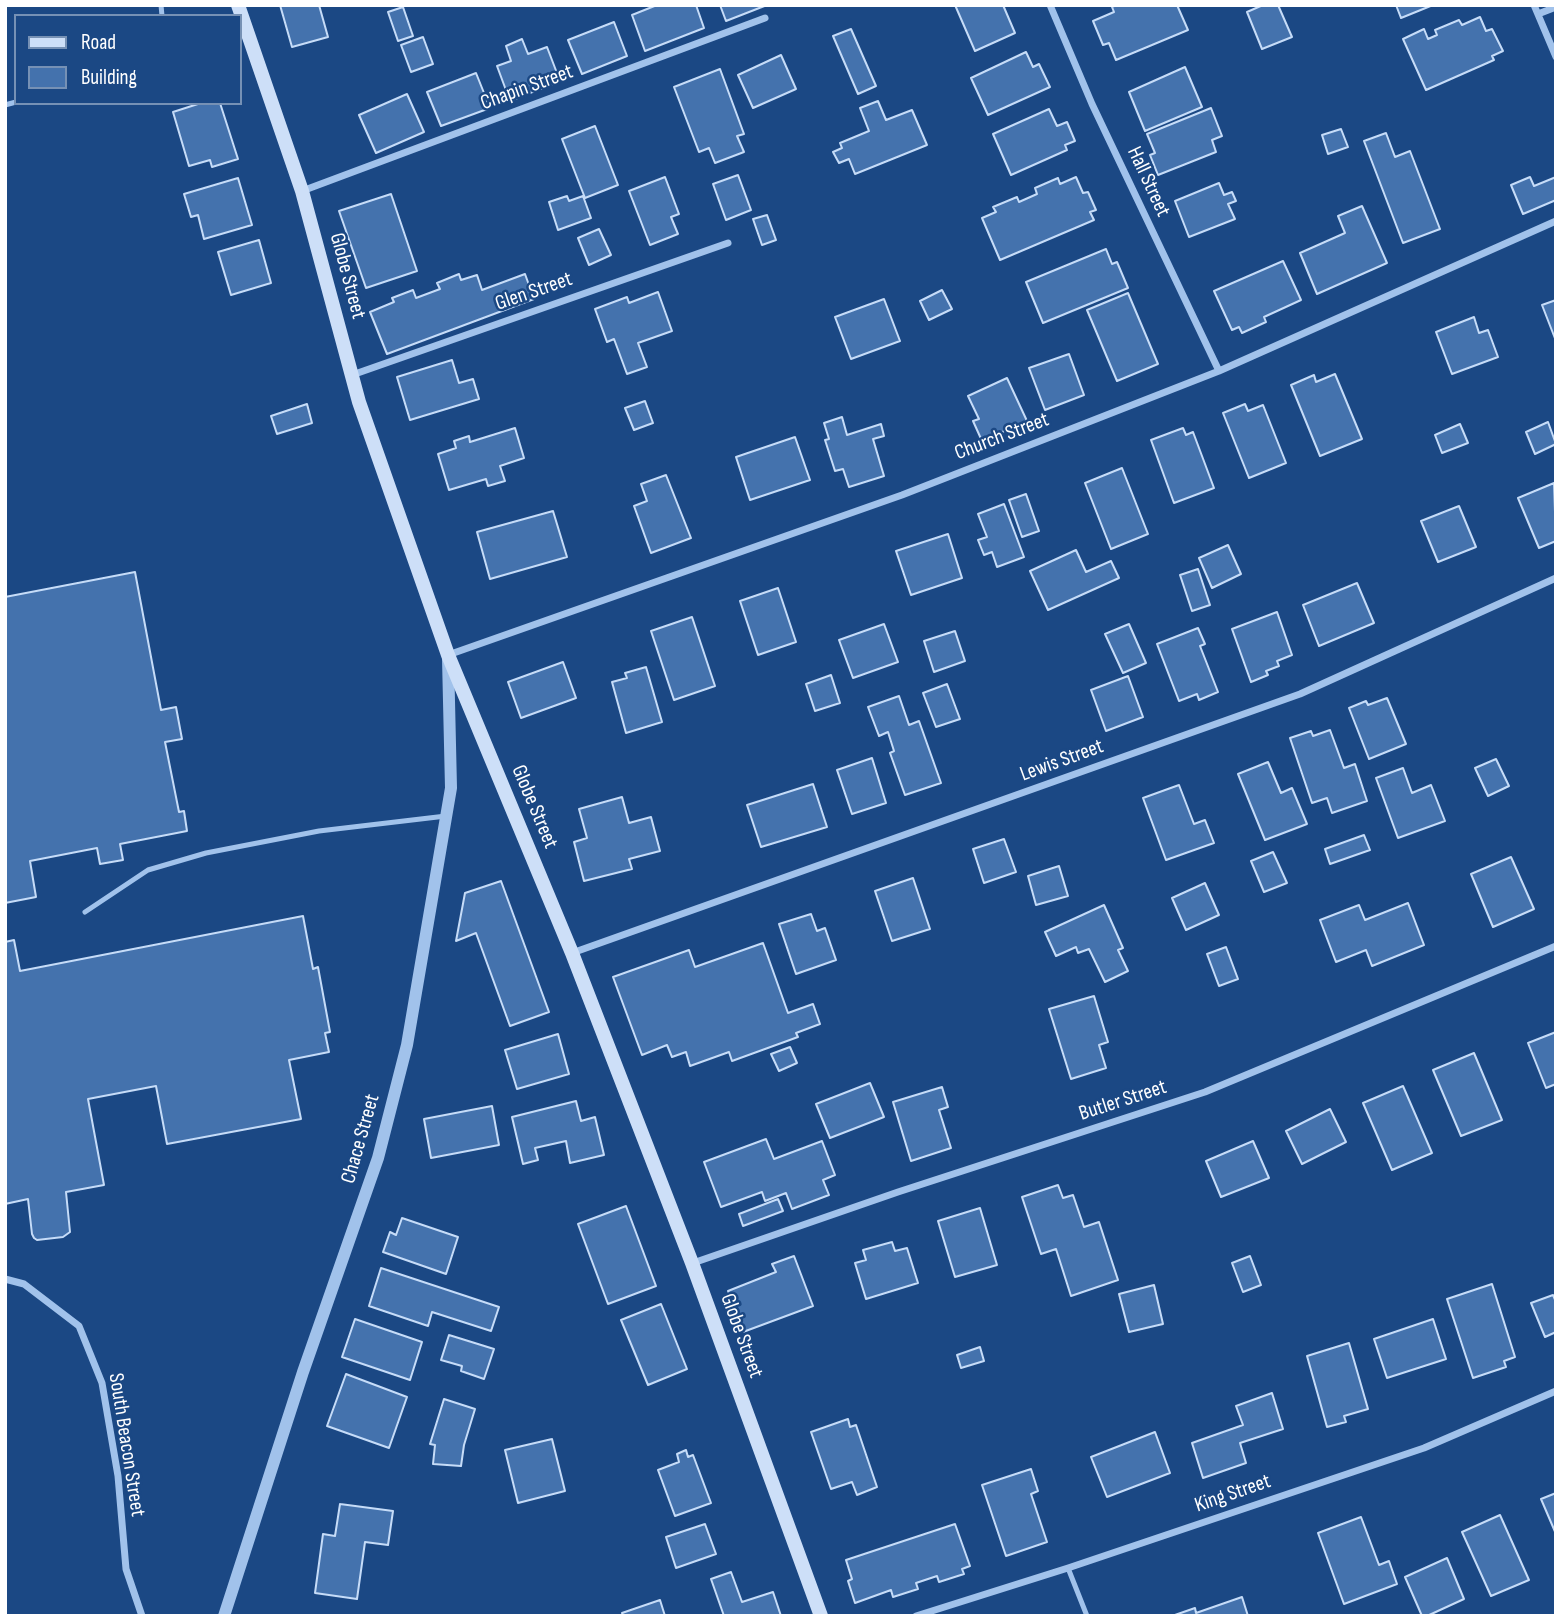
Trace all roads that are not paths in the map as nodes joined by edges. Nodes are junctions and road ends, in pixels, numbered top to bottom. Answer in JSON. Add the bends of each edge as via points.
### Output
{"nodes":[{"id":1,"x":1050,"y":5,"type":"edge"},
{"id":2,"x":1534,"y":5,"type":"edge"},
{"id":3,"x":1556,"y":7,"type":"edge"},
{"id":4,"x":1538,"y":14,"type":"junction"},
{"id":5,"x":765,"y":18,"type":"dead end"},
{"id":6,"x":243,"y":28,"type":"edge"},
{"id":7,"x":1556,"y":57,"type":"edge"},
{"id":8,"x":302,"y":191,"type":"junction"},
{"id":9,"x":1556,"y":221,"type":"edge"},
{"id":10,"x":728,"y":243,"type":"dead end"},
{"id":11,"x":1219,"y":371,"type":"junction"},
{"id":12,"x":352,"y":375,"type":"junction"},
{"id":13,"x":1556,"y":578,"type":"edge"},
{"id":14,"x":448,"y":654,"type":"junction"},
{"id":15,"x":446,"y":816,"type":"junction"},
{"id":16,"x":85,"y":912,"type":"dead end"},
{"id":17,"x":1556,"y":946,"type":"edge"},
{"id":18,"x":572,"y":953,"type":"junction"},
{"id":19,"x":692,"y":1263,"type":"junction"},
{"id":20,"x":5,"y":1279,"type":"edge"},
{"id":21,"x":1556,"y":1391,"type":"edge"},
{"id":22,"x":1068,"y":1568,"type":"junction"},
{"id":23,"x":142,"y":1616,"type":"edge"},
{"id":24,"x":224,"y":1616,"type":"edge"},
{"id":25,"x":821,"y":1616,"type":"edge"},
{"id":26,"x":916,"y":1616,"type":"edge"},
{"id":27,"x":1087,"y":1616,"type":"edge"}],
"edges":[{"from":1,"to":11,"type":"street","name":"Hall Street"},
{"from":2,"to":4,"type":"street"},
{"from":3,"to":4,"type":"street"},
{"from":4,"to":7,"type":"street"},
{"from":5,"to":8,"type":"street","name":"Chapin Street"},
{"from":6,"to":8,"type":"main road","name":"Globe Street"},
{"from":8,"to":12,"type":"main road","name":"Globe Street"},
{"from":9,"to":11,"type":"street","name":"Church Street"},
{"from":10,"to":12,"type":"street","name":"Glen Street"},
{"from":11,"to":14,"type":"street","name":"Church Street","via":[[902,495]]},
{"from":12,"to":14,"type":"main road","name":"Globe Street"},
{"from":13,"to":18,"type":"street","name":"Lewis Street","via":[[1300,694]]},
{"from":14,"to":15,"type":"street","name":"Chace Street","via":[[451,788]]},
{"from":14,"to":18,"type":"main road","name":"Globe Street"},
{"from":15,"to":16,"type":"lane","via":[[319,831],[206,853],[148,870]]},
{"from":15,"to":24,"type":"street","name":"Chace Street","via":[[408,1045],[378,1158]]},
{"from":17,"to":19,"type":"street","name":"Butler Street","via":[[1205,1092]]},
{"from":18,"to":19,"type":"main road","name":"Globe Street"},
{"from":19,"to":25,"type":"main road","name":"Globe Street"},
{"from":20,"to":23,"type":"street","name":"South Beacon Street","via":[[24,1284],[79,1326],[102,1383],[118,1476],[125,1569]]},
{"from":21,"to":22,"type":"street","name":"King Street","via":[[1424,1448]]},
{"from":22,"to":26,"type":"street","name":"King Street"},
{"from":22,"to":27,"type":"lane"}]}
